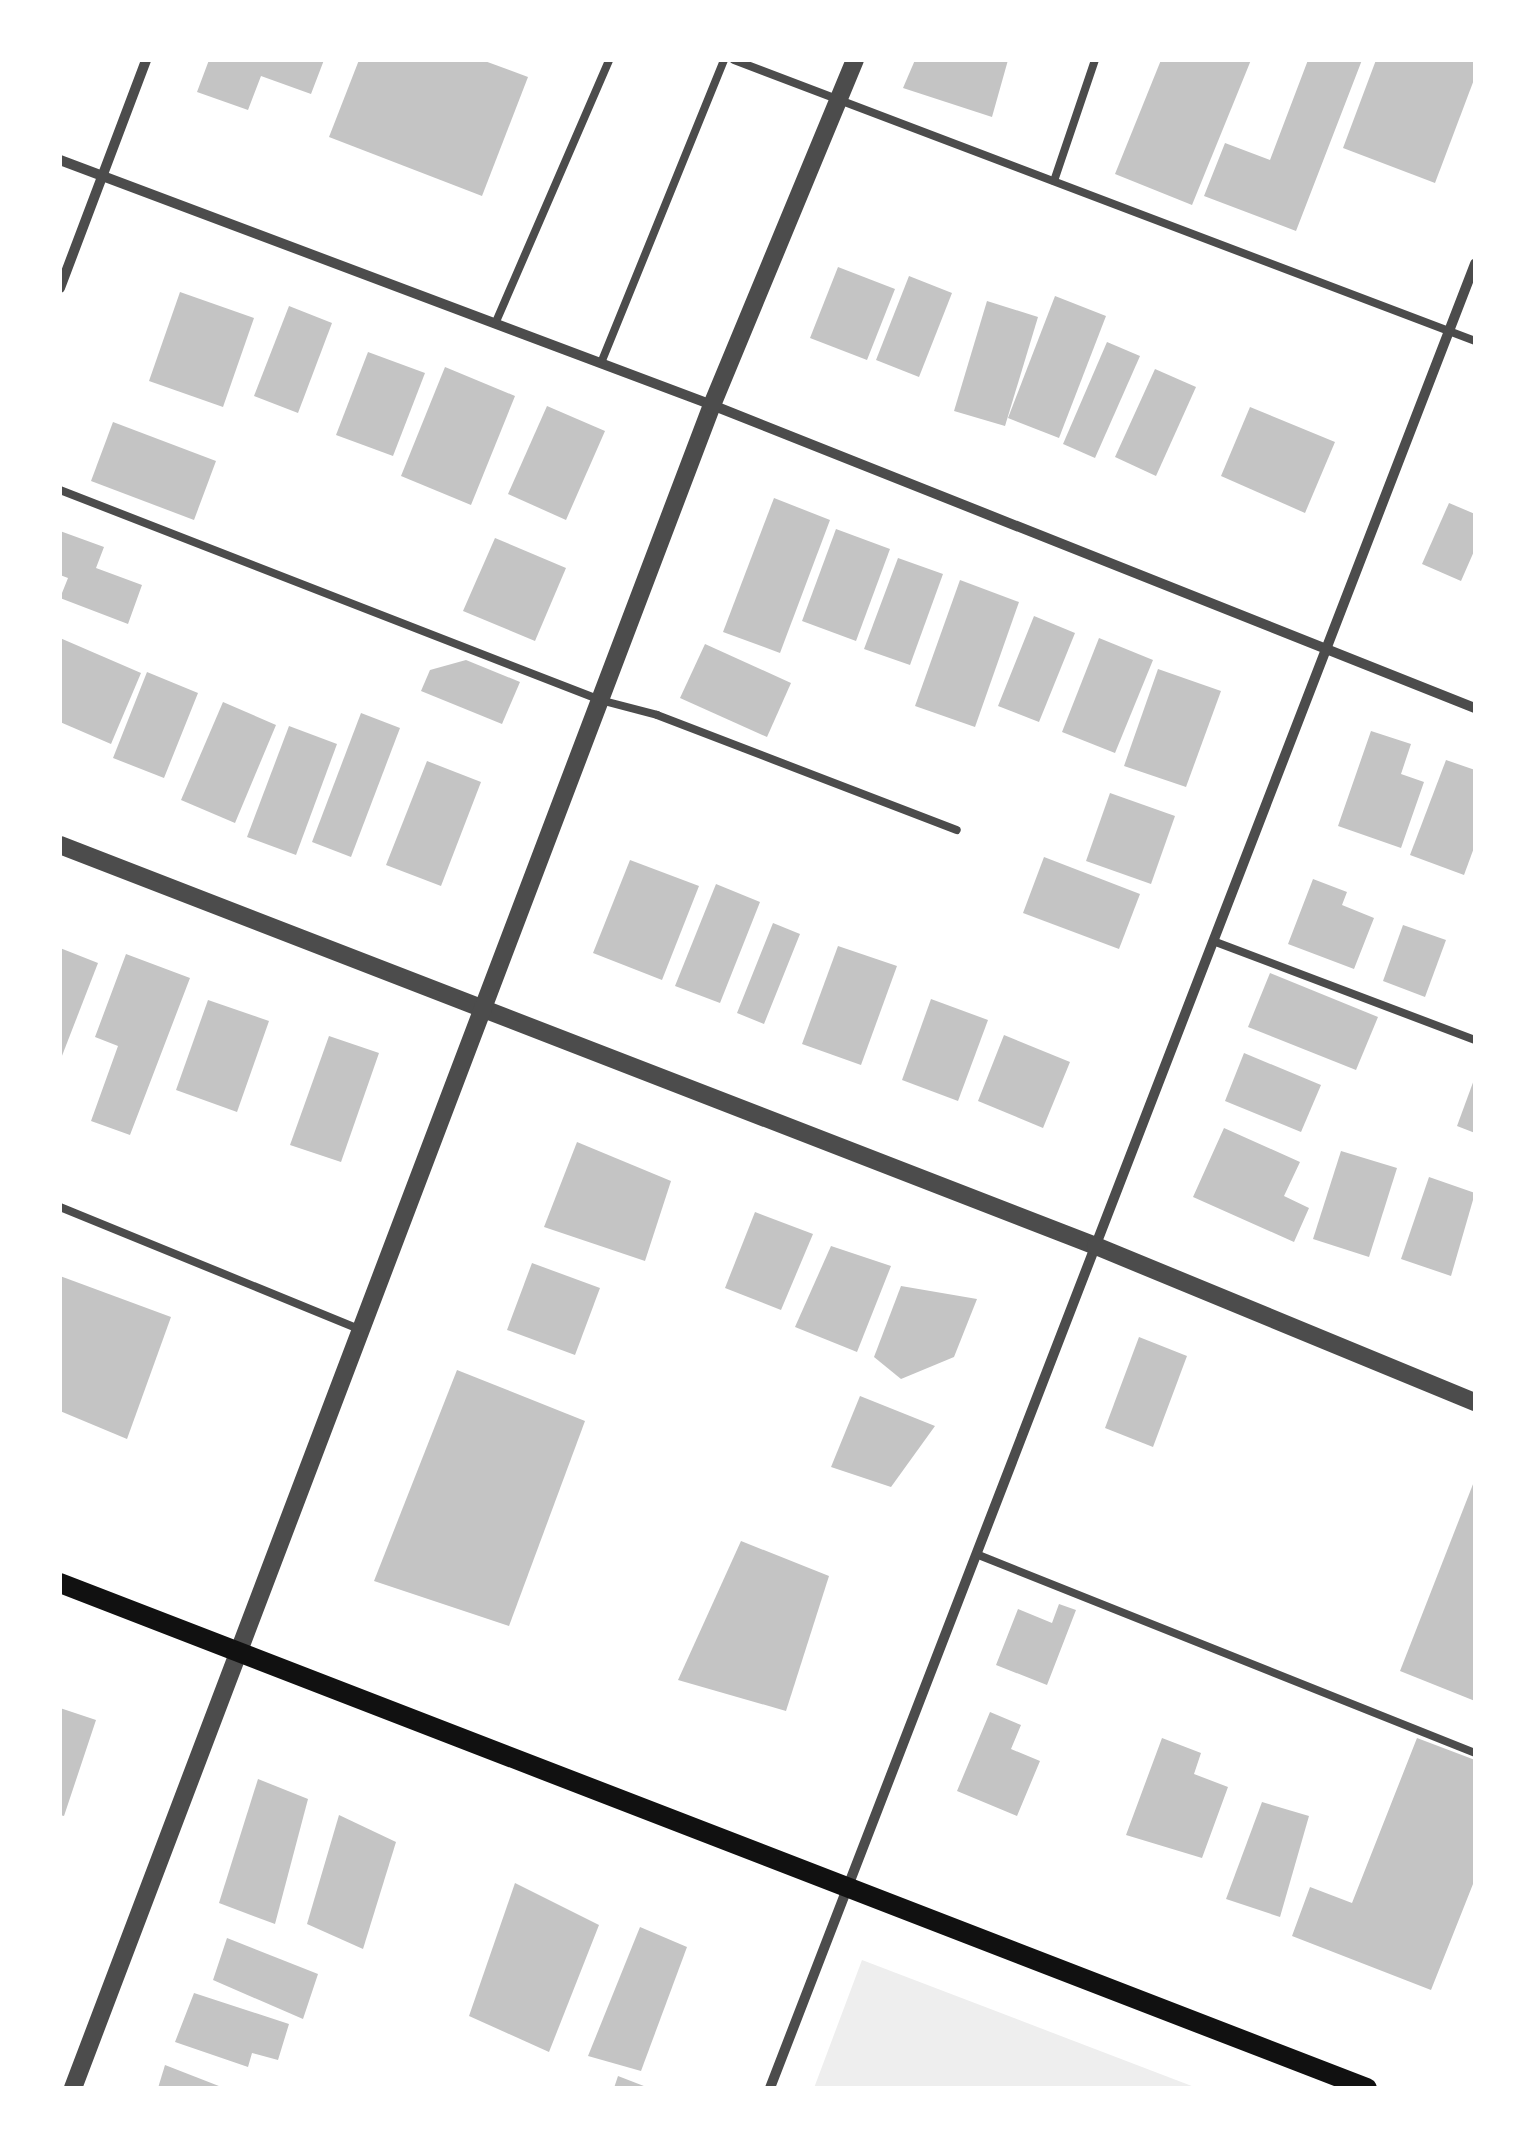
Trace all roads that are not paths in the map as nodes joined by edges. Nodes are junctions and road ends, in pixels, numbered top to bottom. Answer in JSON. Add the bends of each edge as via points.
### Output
{"nodes":[{"id":1,"x":146,"y":60,"type":"edge"},
{"id":2,"x":609,"y":60,"type":"edge"},
{"id":3,"x":724,"y":60,"type":"edge"},
{"id":4,"x":734,"y":60,"type":"edge"},
{"id":5,"x":856,"y":60,"type":"edge"},
{"id":6,"x":1096,"y":60,"type":"edge"},
{"id":7,"x":839,"y":100,"type":"junction"},
{"id":8,"x":60,"y":160,"type":"edge"},
{"id":9,"x":103,"y":178,"type":"junction"},
{"id":10,"x":1054,"y":182,"type":"junction"},
{"id":11,"x":1475,"y":264,"type":"edge"},
{"id":12,"x":60,"y":288,"type":"edge"},
{"id":13,"x":495,"y":324,"type":"junction"},
{"id":14,"x":1449,"y":331,"type":"junction"},
{"id":15,"x":1475,"y":342,"type":"edge"},
{"id":16,"x":602,"y":364,"type":"junction"},
{"id":17,"x":712,"y":405,"type":"junction"},
{"id":18,"x":60,"y":490,"type":"edge"},
{"id":19,"x":1325,"y":651,"type":"junction"},
{"id":20,"x":600,"y":700,"type":"junction"},
{"id":21,"x":1475,"y":708,"type":"edge"},
{"id":22,"x":957,"y":830,"type":"dead end"},
{"id":23,"x":60,"y":846,"type":"edge"},
{"id":24,"x":1213,"y":941,"type":"junction"},
{"id":25,"x":482,"y":1008,"type":"junction"},
{"id":26,"x":1475,"y":1040,"type":"edge"},
{"id":27,"x":60,"y":1207,"type":"edge"},
{"id":28,"x":1096,"y":1246,"type":"junction"},
{"id":29,"x":362,"y":1330,"type":"junction"},
{"id":30,"x":1475,"y":1402,"type":"edge"},
{"id":31,"x":976,"y":1554,"type":"junction"},
{"id":32,"x":60,"y":1582,"type":"edge"},
{"id":33,"x":242,"y":1653,"type":"junction"},
{"id":34,"x":1475,"y":1754,"type":"edge"},
{"id":35,"x":847,"y":1887,"type":"junction"},
{"id":36,"x":73,"y":2088,"type":"edge"},
{"id":37,"x":770,"y":2088,"type":"edge"},
{"id":38,"x":1367,"y":2088,"type":"edge"}],
"edges":[{"from":1,"to":9,"type":"street"},
{"from":2,"to":13,"type":"lane"},
{"from":3,"to":16,"type":"lane"},
{"from":4,"to":7,"type":"lane"},
{"from":5,"to":7,"type":"street"},
{"from":6,"to":10,"type":"lane"},
{"from":7,"to":10,"type":"lane"},
{"from":7,"to":17,"type":"street"},
{"from":8,"to":9,"type":"street"},
{"from":9,"to":12,"type":"street"},
{"from":9,"to":13,"type":"street"},
{"from":10,"to":14,"type":"lane"},
{"from":11,"to":14,"type":"street"},
{"from":13,"to":16,"type":"street"},
{"from":14,"to":15,"type":"lane"},
{"from":14,"to":19,"type":"street"},
{"from":16,"to":17,"type":"street"},
{"from":17,"to":19,"type":"street"},
{"from":17,"to":20,"type":"street"},
{"from":18,"to":20,"type":"lane"},
{"from":19,"to":21,"type":"street"},
{"from":19,"to":24,"type":"street"},
{"from":20,"to":22,"type":"lane","via":[[657,715]]},
{"from":20,"to":25,"type":"street"},
{"from":23,"to":25,"type":"street"},
{"from":24,"to":26,"type":"lane"},
{"from":24,"to":28,"type":"street"},
{"from":25,"to":28,"type":"street"},
{"from":25,"to":29,"type":"street"},
{"from":27,"to":29,"type":"lane"},
{"from":28,"to":30,"type":"street"},
{"from":28,"to":31,"type":"street"},
{"from":29,"to":33,"type":"street"},
{"from":31,"to":34,"type":"lane"},
{"from":31,"to":35,"type":"street"},
{"from":32,"to":33,"type":"main road"},
{"from":33,"to":35,"type":"main road"},
{"from":33,"to":36,"type":"street"},
{"from":35,"to":37,"type":"street"},
{"from":35,"to":38,"type":"main road"}]}
